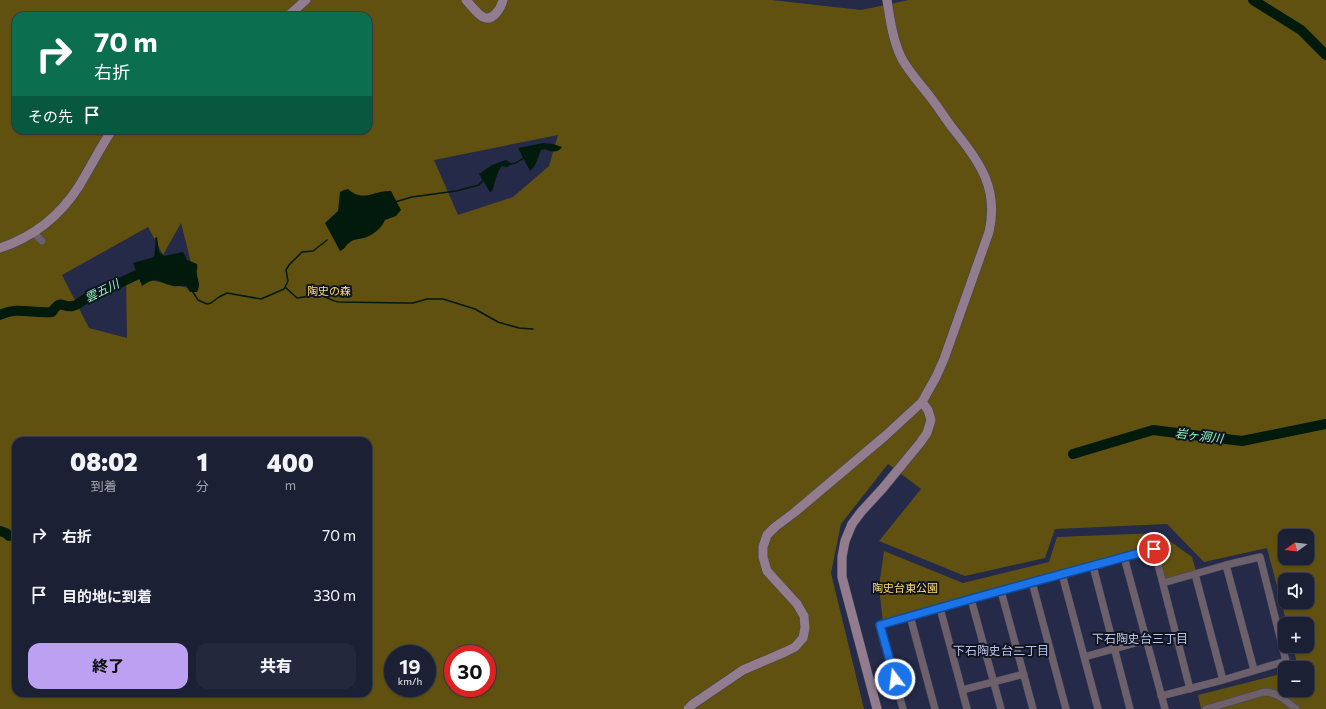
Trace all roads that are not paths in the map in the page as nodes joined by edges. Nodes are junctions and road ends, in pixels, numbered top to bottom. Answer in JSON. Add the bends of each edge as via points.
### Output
{"nodes":[{"id":1,"x":306,"y":0,"type":"edge"},
{"id":2,"x":466,"y":0,"type":"edge"},
{"id":3,"x":503,"y":0,"type":"edge"},
{"id":4,"x":887,"y":0,"type":"edge"},
{"id":5,"x":292,"y":12,"type":"edge"},
{"id":6,"x":110,"y":134,"type":"edge"},
{"id":7,"x":34,"y":233,"type":"junction"},
{"id":8,"x":42,"y":240,"type":"dead end"},
{"id":9,"x":0,"y":248,"type":"edge"},
{"id":10,"x":922,"y":402,"type":"junction"},
{"id":11,"x":1124,"y":557,"type":"junction"},
{"id":12,"x":1226,"y":565,"type":"junction"},
{"id":13,"x":1093,"y":566,"type":"junction"},
{"id":14,"x":1062,"y":574,"type":"junction"},
{"id":15,"x":1195,"y":574,"type":"junction"},
{"id":16,"x":1032,"y":582,"type":"junction"},
{"id":17,"x":1163,"y":583,"type":"junction"},
{"id":18,"x":1001,"y":590,"type":"junction"},
{"id":19,"x":971,"y":599,"type":"junction"},
{"id":20,"x":940,"y":608,"type":"junction"},
{"id":21,"x":910,"y":616,"type":"junction"},
{"id":22,"x":1146,"y":640,"type":"junction"},
{"id":23,"x":1114,"y":649,"type":"junction"},
{"id":24,"x":1084,"y":657,"type":"junction"},
{"id":25,"x":1254,"y":670,"type":"junction"},
{"id":26,"x":1024,"y":674,"type":"junction"},
{"id":27,"x":1223,"y":680,"type":"junction"},
{"id":28,"x":993,"y":682,"type":"junction"},
{"id":29,"x":1190,"y":689,"type":"junction"},
{"id":30,"x":962,"y":690,"type":"junction"},
{"id":31,"x":1161,"y":696,"type":"junction"},
{"id":32,"x":688,"y":709,"type":"edge"},
{"id":33,"x":877,"y":709,"type":"edge"},
{"id":34,"x":903,"y":709,"type":"edge"},
{"id":35,"x":935,"y":709,"type":"edge"},
{"id":36,"x":967,"y":709,"type":"edge"},
{"id":37,"x":1000,"y":709,"type":"edge"},
{"id":38,"x":1033,"y":709,"type":"edge"},
{"id":39,"x":1066,"y":709,"type":"edge"},
{"id":40,"x":1098,"y":709,"type":"edge"},
{"id":41,"x":1130,"y":709,"type":"edge"},
{"id":42,"x":1165,"y":709,"type":"edge"},
{"id":43,"x":1206,"y":709,"type":"edge"},
{"id":44,"x":1296,"y":709,"type":"edge"}],
"edges":[{"from":1,"to":5,"type":"street"},
{"from":2,"to":3,"type":"street","via":[[482,17],[494,15],[500,10]]},
{"from":4,"to":10,"type":"street","via":[[896,45],[902,59],[974,156],[989,185],[992,197],[989,232],[944,359]]},
{"from":6,"to":7,"type":"street","via":[[78,188],[63,207]]},
{"from":7,"to":8,"type":"street"},
{"from":7,"to":9,"type":"street"},
{"from":10,"to":32,"type":"street","via":[[767,535],[763,547],[767,572],[797,604],[804,616],[805,628],[802,638],[795,647],[743,670]]},
{"from":10,"to":33,"type":"street","via":[[931,420],[927,433],[852,524],[842,557],[842,577]]},
{"from":11,"to":13,"type":"street"},
{"from":11,"to":17,"type":"street","via":[[1154,549]]},
{"from":11,"to":22,"type":"street"},
{"from":12,"to":15,"type":"street"},
{"from":12,"to":25,"type":"street"},
{"from":12,"to":25,"type":"street","via":[[1260,558],[1286,661]]},
{"from":13,"to":14,"type":"street"},
{"from":13,"to":23,"type":"street"},
{"from":14,"to":16,"type":"street"},
{"from":14,"to":24,"type":"street"},
{"from":15,"to":17,"type":"street"},
{"from":15,"to":27,"type":"street"},
{"from":16,"to":18,"type":"street"},
{"from":16,"to":39,"type":"street"},
{"from":17,"to":29,"type":"street"},
{"from":18,"to":19,"type":"street"},
{"from":18,"to":26,"type":"street"},
{"from":19,"to":20,"type":"street"},
{"from":19,"to":28,"type":"street"},
{"from":20,"to":21,"type":"street"},
{"from":20,"to":30,"type":"street"},
{"from":21,"to":34,"type":"street","via":[[880,625]]},
{"from":21,"to":35,"type":"street"},
{"from":22,"to":23,"type":"street"},
{"from":22,"to":31,"type":"street"},
{"from":23,"to":24,"type":"street"},
{"from":23,"to":41,"type":"street"},
{"from":24,"to":40,"type":"street"},
{"from":25,"to":27,"type":"street"},
{"from":26,"to":28,"type":"street"},
{"from":26,"to":38,"type":"street"},
{"from":27,"to":29,"type":"street"},
{"from":28,"to":30,"type":"street"},
{"from":28,"to":37,"type":"street"},
{"from":29,"to":31,"type":"street"},
{"from":30,"to":36,"type":"street"},
{"from":31,"to":42,"type":"street"},
{"from":43,"to":44,"type":"street","via":[[1264,692],[1277,694]]}]}
